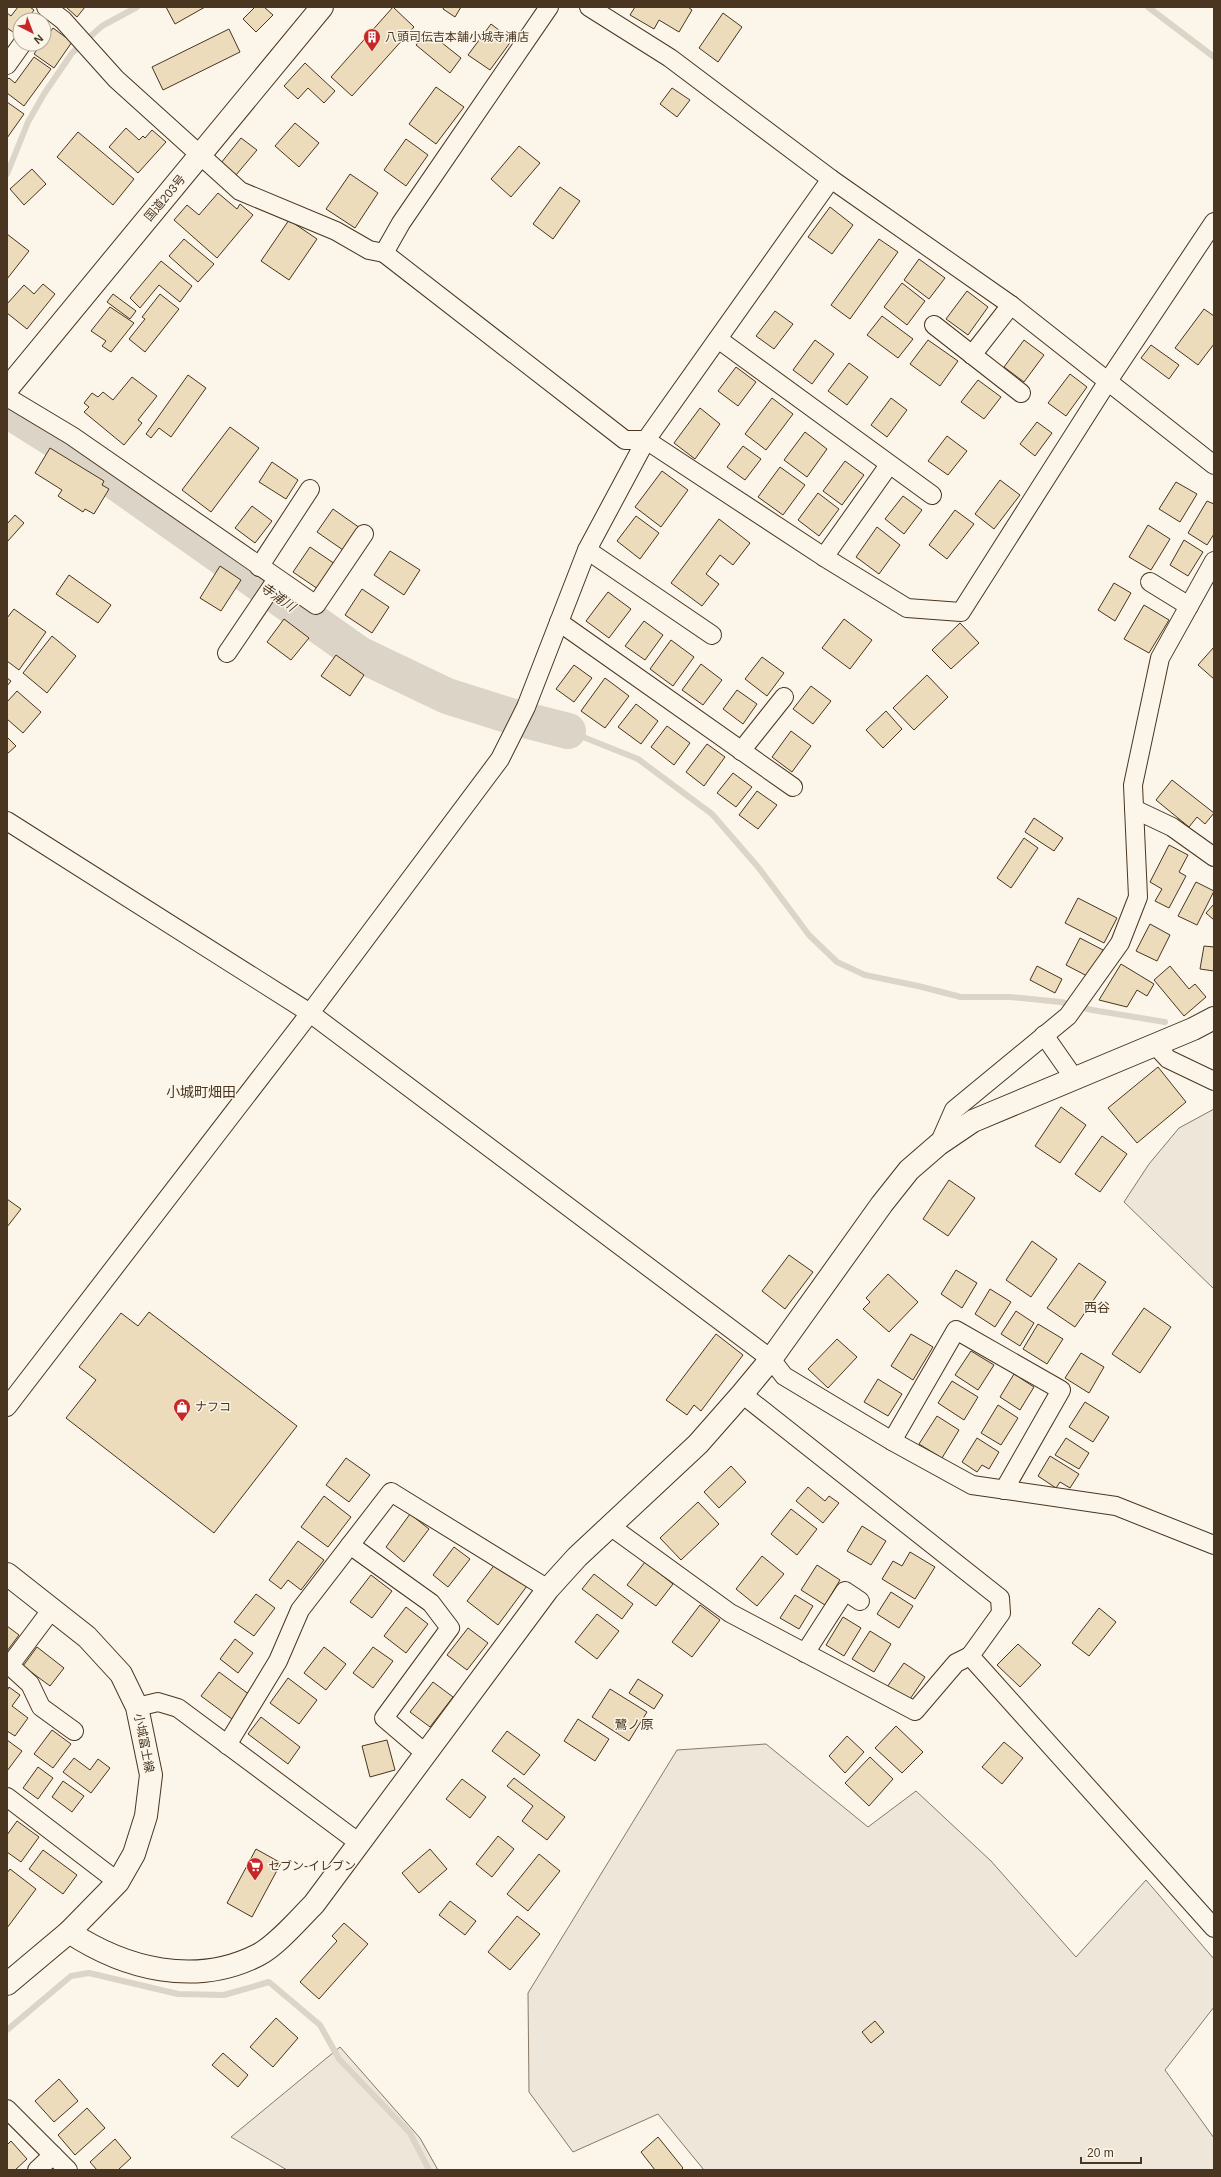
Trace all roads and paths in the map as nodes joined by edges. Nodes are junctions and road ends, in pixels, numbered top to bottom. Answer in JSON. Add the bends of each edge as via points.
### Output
{"nodes":[{"id":1,"x":322,"y":7,"type":"edge"},
{"id":2,"x":549,"y":7,"type":"edge"},
{"id":3,"x":589,"y":7,"type":"edge"},
{"id":4,"x":52,"y":15,"type":"edge"},
{"id":5,"x":16,"y":52,"type":"edge"},
{"id":6,"x":7,"y":65,"type":"edge"},
{"id":7,"x":201,"y":154,"type":"junction"},
{"id":8,"x":831,"y":179,"type":"junction"},
{"id":9,"x":1214,"y":222,"type":"edge"},
{"id":10,"x":384,"y":253,"type":"junction"},
{"id":11,"x":1011,"y":305,"type":"junction"},
{"id":12,"x":934,"y":325,"type":"dead end"},
{"id":13,"x":718,"y":339,"type":"junction"},
{"id":14,"x":972,"y":355,"type":"junction"},
{"id":15,"x":1108,"y":381,"type":"junction"},
{"id":16,"x":7,"y":389,"type":"edge"},
{"id":17,"x":1021,"y":393,"type":"dead end"},
{"id":18,"x":7,"y":397,"type":"edge"},
{"id":19,"x":646,"y":440,"type":"junction"},
{"id":20,"x":889,"y":465,"type":"junction"},
{"id":21,"x":1214,"y":465,"type":"edge"},
{"id":22,"x":310,"y":489,"type":"dead end"},
{"id":23,"x":932,"y":495,"type":"dead end"},
{"id":24,"x":364,"y":534,"type":"dead end"},
{"id":25,"x":587,"y":550,"type":"junction"},
{"id":26,"x":824,"y":556,"type":"junction"},
{"id":27,"x":1214,"y":561,"type":"edge"},
{"id":28,"x":259,"y":567,"type":"junction"},
{"id":29,"x":277,"y":579,"type":"junction"},
{"id":30,"x":1150,"y":582,"type":"dead end"},
{"id":31,"x":1189,"y":606,"type":"junction"},
{"id":32,"x":559,"y":622,"type":"junction"},
{"id":33,"x":712,"y":634,"type":"dead end"},
{"id":34,"x":227,"y":653,"type":"dead end"},
{"id":35,"x":784,"y":698,"type":"dead end"},
{"id":36,"x":741,"y":750,"type":"junction"},
{"id":37,"x":793,"y":787,"type":"dead end"},
{"id":38,"x":1134,"y":809,"type":"junction"},
{"id":39,"x":7,"y":821,"type":"edge"},
{"id":40,"x":1214,"y":857,"type":"edge"},
{"id":41,"x":310,"y":1013,"type":"junction"},
{"id":42,"x":1214,"y":1018,"type":"edge"},
{"id":43,"x":1044,"y":1036,"type":"junction"},
{"id":44,"x":1155,"y":1044,"type":"junction"},
{"id":45,"x":1074,"y":1078,"type":"junction"},
{"id":46,"x":1214,"y":1082,"type":"edge"},
{"id":47,"x":938,"y":1144,"type":"junction"},
{"id":48,"x":771,"y":1359,"type":"junction"},
{"id":49,"x":742,"y":1394,"type":"junction"},
{"id":50,"x":7,"y":1407,"type":"edge"},
{"id":51,"x":892,"y":1441,"type":"junction"},
{"id":52,"x":1004,"y":1490,"type":"junction"},
{"id":53,"x":610,"y":1526,"type":"junction"},
{"id":54,"x":350,"y":1545,"type":"junction"},
{"id":55,"x":1214,"y":1545,"type":"edge"},
{"id":56,"x":7,"y":1574,"type":"edge"},
{"id":57,"x":548,"y":1589,"type":"junction"},
{"id":58,"x":860,"y":1601,"type":"dead end"},
{"id":59,"x":52,"y":1609,"type":"junction"},
{"id":60,"x":805,"y":1653,"type":"junction"},
{"id":61,"x":970,"y":1656,"type":"junction"},
{"id":62,"x":8,"y":1664,"type":"edge"},
{"id":63,"x":137,"y":1707,"type":"junction"},
{"id":64,"x":74,"y":1731,"type":"dead end"},
{"id":65,"x":227,"y":1745,"type":"junction"},
{"id":66,"x":425,"y":1753,"type":"junction"},
{"id":67,"x":7,"y":1797,"type":"edge"},
{"id":68,"x":358,"y":1842,"type":"junction"},
{"id":69,"x":118,"y":1882,"type":"junction"},
{"id":70,"x":1214,"y":1928,"type":"edge"},
{"id":71,"x":69,"y":1932,"type":"junction"},
{"id":72,"x":7,"y":1984,"type":"edge"},
{"id":73,"x":7,"y":2109,"type":"edge"},
{"id":74,"x":53,"y":2155,"type":"junction"},
{"id":75,"x":37,"y":2170,"type":"edge"},
{"id":76,"x":68,"y":2170,"type":"edge"}],
"edges":[{"from":1,"to":7,"type":"main road","name":"国道203号"},
{"from":2,"to":10,"type":"street","via":[[401,223]]},
{"from":3,"to":8,"type":"street","via":[[670,58]]},
{"from":4,"to":7,"type":"street","via":[[63,20],[116,79]]},
{"from":5,"to":6,"type":"street"},
{"from":7,"to":10,"type":"street","via":[[240,191],[336,231],[369,250]]},
{"from":7,"to":16,"type":"main road","name":"国道203号"},
{"from":8,"to":11,"type":"street"},
{"from":8,"to":13,"type":"street"},
{"from":9,"to":15,"type":"street"},
{"from":10,"to":19,"type":"street","via":[[625,440]]},
{"from":11,"to":14,"type":"street"},
{"from":11,"to":15,"type":"street"},
{"from":12,"to":14,"type":"street"},
{"from":13,"to":19,"type":"street"},
{"from":13,"to":20,"type":"street"},
{"from":14,"to":17,"type":"street"},
{"from":15,"to":21,"type":"street"},
{"from":15,"to":26,"type":"street","via":[[961,612],[907,608]]},
{"from":18,"to":28,"type":"street","via":[[72,436]]},
{"from":19,"to":25,"type":"street"},
{"from":19,"to":26,"type":"street"},
{"from":20,"to":23,"type":"street"},
{"from":20,"to":26,"type":"street"},
{"from":22,"to":28,"type":"street"},
{"from":24,"to":29,"type":"street","via":[[316,605]]},
{"from":25,"to":32,"type":"street"},
{"from":25,"to":33,"type":"street"},
{"from":27,"to":31,"type":"street"},
{"from":28,"to":29,"type":"street"},
{"from":29,"to":34,"type":"street"},
{"from":30,"to":31,"type":"street"},
{"from":31,"to":38,"type":"street","via":[[1160,658],[1133,785]]},
{"from":32,"to":36,"type":"street"},
{"from":32,"to":41,"type":"street","via":[[526,707],[500,759]]},
{"from":35,"to":36,"type":"street"},
{"from":36,"to":37,"type":"street"},
{"from":38,"to":40,"type":"street","via":[[1172,827]]},
{"from":38,"to":43,"type":"street","via":[[1138,897],[1120,943],[1068,1016]]},
{"from":39,"to":41,"type":"street"},
{"from":41,"to":48,"type":"street"},
{"from":41,"to":50,"type":"street"},
{"from":42,"to":44,"type":"main road"},
{"from":43,"to":45,"type":"street"},
{"from":43,"to":47,"type":"street","via":[[954,1110]]},
{"from":44,"to":45,"type":"main road"},
{"from":44,"to":46,"type":"street","via":[[1168,1059]]},
{"from":45,"to":47,"type":"main road","via":[[973,1121]]},
{"from":47,"to":48,"type":"main road","via":[[909,1170],[882,1204]]},
{"from":48,"to":49,"type":"main road"},
{"from":48,"to":51,"type":"street","via":[[784,1376]]},
{"from":49,"to":53,"type":"main road","via":[[698,1444]]},
{"from":49,"to":61,"type":"street","via":[[1000,1598],[1001,1612]]},
{"from":51,"to":52,"type":"street","via":[[972,1485]]},
{"from":51,"to":52,"type":"street","via":[[956,1330],[1061,1390]]},
{"from":52,"to":55,"type":"street","via":[[1116,1506]]},
{"from":53,"to":57,"type":"main road"},
{"from":53,"to":60,"type":"street","via":[[730,1613]]},
{"from":54,"to":57,"type":"street","via":[[391,1492]]},
{"from":54,"to":65,"type":"street","via":[[300,1610],[278,1661]]},
{"from":54,"to":66,"type":"street","via":[[431,1603],[450,1628],[384,1718]]},
{"from":56,"to":59,"type":"main road","name":"小城富士線"},
{"from":57,"to":66,"type":"main road"},
{"from":58,"to":60,"type":"street","via":[[845,1591]]},
{"from":59,"to":62,"type":"street"},
{"from":59,"to":63,"type":"main road","name":"小城富士線","via":[[87,1637],[120,1674]]},
{"from":60,"to":61,"type":"street","via":[[915,1711],[956,1663]]},
{"from":61,"to":70,"type":"street"},
{"from":62,"to":64,"type":"street","via":[[30,1684],[41,1707]]},
{"from":63,"to":65,"type":"street","via":[[158,1702],[178,1708]]},
{"from":63,"to":69,"type":"main road","name":"小城富士線","via":[[151,1775],[146,1816],[134,1854]]},
{"from":65,"to":68,"type":"street"},
{"from":66,"to":68,"type":"main road"},
{"from":67,"to":69,"type":"street"},
{"from":68,"to":71,"type":"main road","via":[[314,1904],[290,1929],[259,1955],[217,1971],[174,1973],[146,1967],[89,1945]]},
{"from":69,"to":71,"type":"main road","name":"小城富士線"},
{"from":71,"to":72,"type":"main road","name":"小城富士線"},
{"from":73,"to":74,"type":"street"},
{"from":74,"to":75,"type":"street"},
{"from":74,"to":76,"type":"street"}]}
